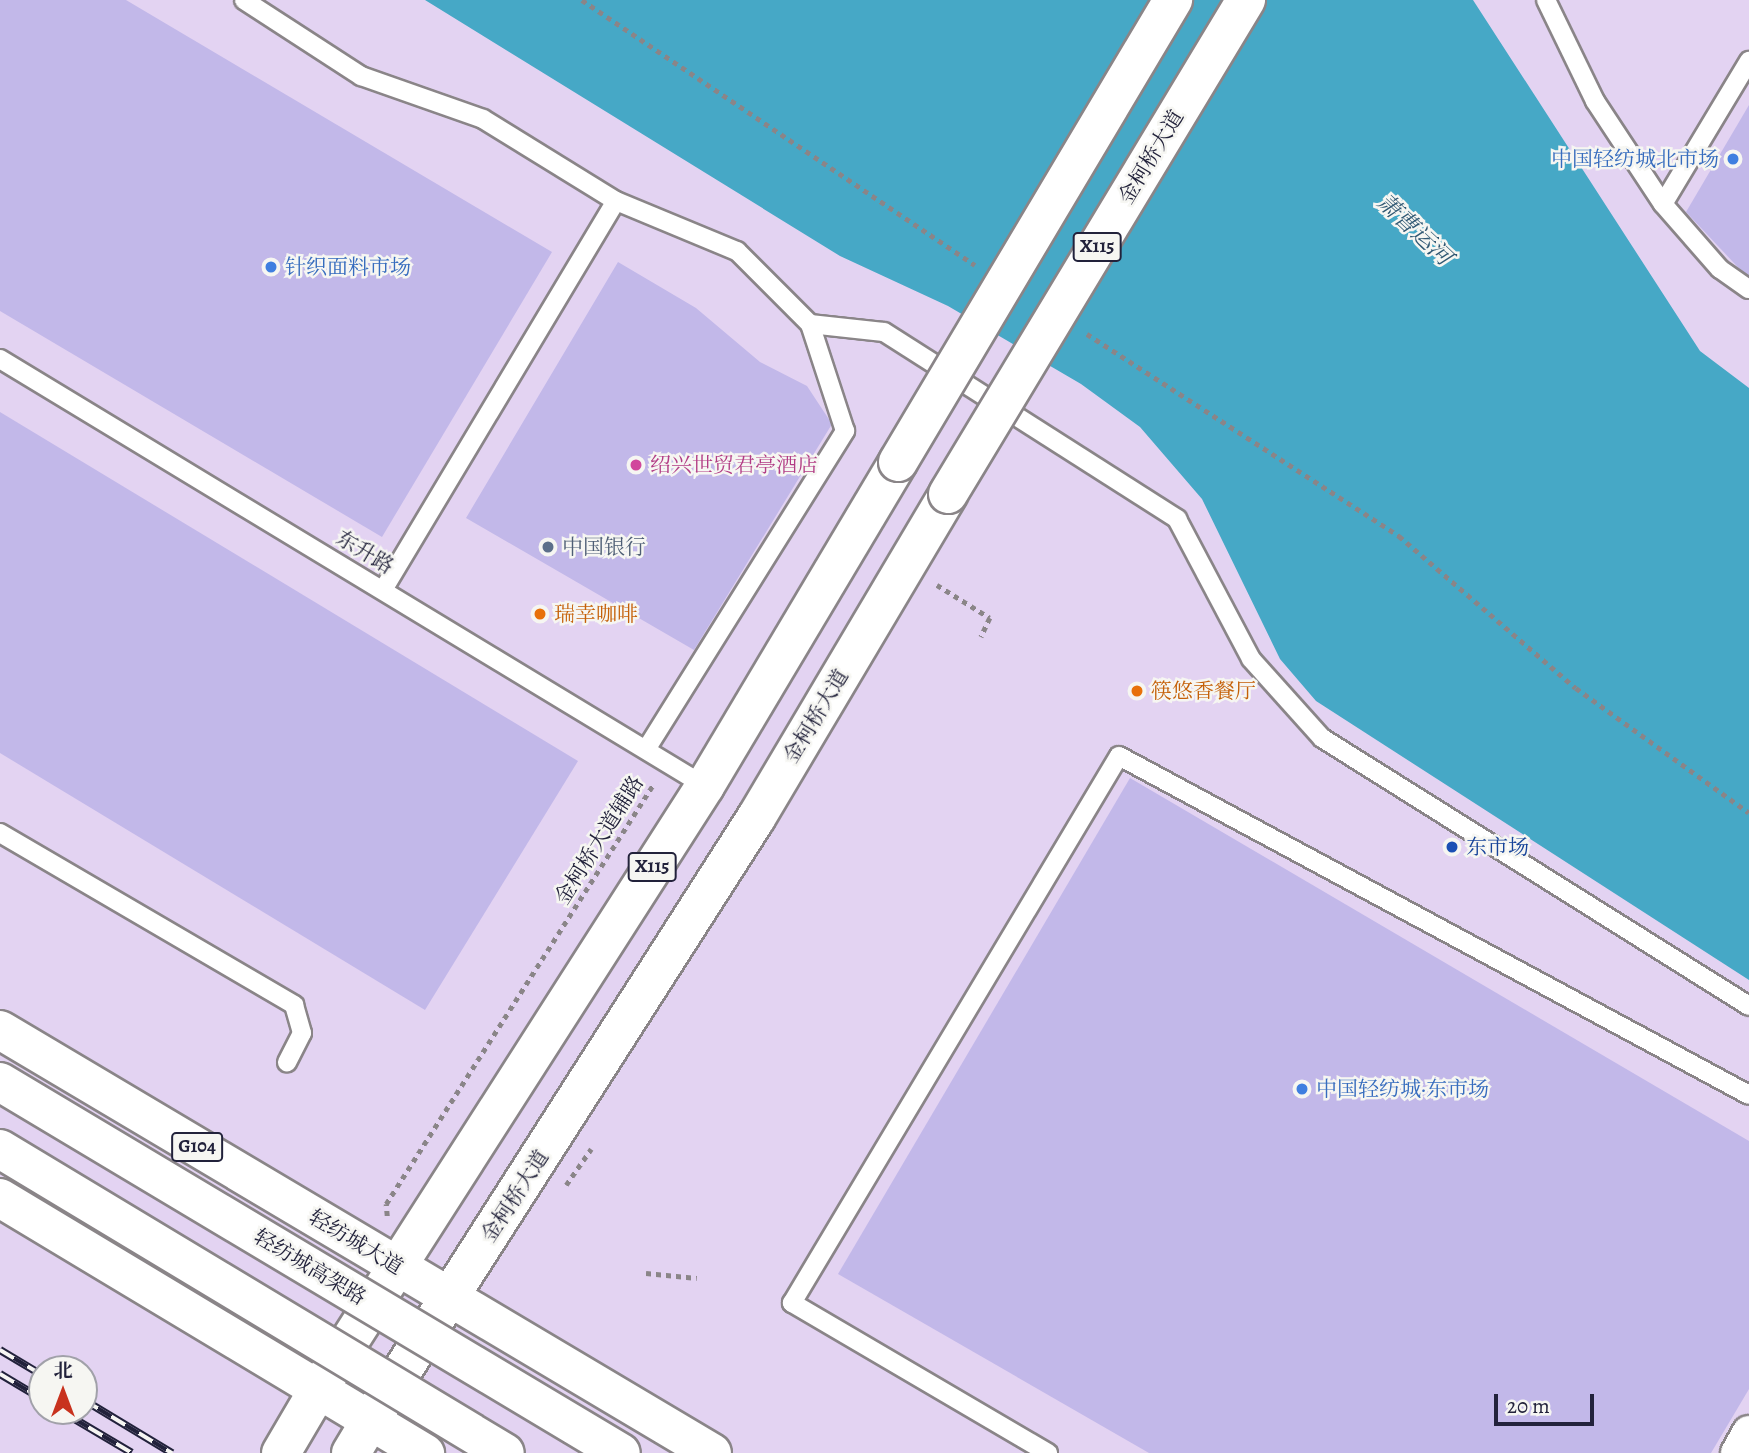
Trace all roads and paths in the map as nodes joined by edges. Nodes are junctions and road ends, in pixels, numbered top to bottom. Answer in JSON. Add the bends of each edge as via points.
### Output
{"nodes":[{"id":1,"x":244,"y":0,"type":"edge"},
{"id":2,"x":582,"y":0,"type":"edge"},
{"id":3,"x":1173,"y":0,"type":"edge"},
{"id":4,"x":1246,"y":0,"type":"edge"},
{"id":5,"x":1546,"y":0,"type":"edge"},
{"id":6,"x":1749,"y":61,"type":"edge"},
{"id":7,"x":616,"y":201,"type":"junction"},
{"id":8,"x":1663,"y":204,"type":"junction"},
{"id":9,"x":985,"y":271,"type":"dead end"},
{"id":10,"x":1749,"y":289,"type":"edge"},
{"id":11,"x":810,"y":324,"type":"junction"},
{"id":12,"x":1078,"y":328,"type":"dead end"},
{"id":13,"x":0,"y":359,"type":"edge"},
{"id":14,"x":937,"y":585,"type":"dead end"},
{"id":15,"x":383,"y":590,"type":"junction"},
{"id":16,"x":981,"y":637,"type":"dead end"},
{"id":17,"x":647,"y":748,"type":"junction"},
{"id":18,"x":667,"y":761,"type":"junction"},
{"id":19,"x":705,"y":786,"type":"junction"},
{"id":20,"x":1749,"y":813,"type":"edge"},
{"id":21,"x":0,"y":833,"type":"edge"},
{"id":22,"x":1749,"y":1006,"type":"edge"},
{"id":23,"x":0,"y":1030,"type":"edge"},
{"id":24,"x":287,"y":1062,"type":"dead end"},
{"id":25,"x":0,"y":1082,"type":"edge"},
{"id":26,"x":1749,"y":1095,"type":"edge"},
{"id":27,"x":0,"y":1149,"type":"edge"},
{"id":28,"x":0,"y":1198,"type":"edge"},
{"id":29,"x":393,"y":1264,"type":"junction"},
{"id":30,"x":646,"y":1273,"type":"dead end"},
{"id":31,"x":697,"y":1278,"type":"dead end"},
{"id":32,"x":450,"y":1297,"type":"junction"},
{"id":33,"x":318,"y":1390,"type":"junction"},
{"id":34,"x":370,"y":1420,"type":"junction"},
{"id":35,"x":1749,"y":1433,"type":"edge"},
{"id":36,"x":281,"y":1453,"type":"edge"},
{"id":37,"x":351,"y":1453,"type":"edge"},
{"id":38,"x":425,"y":1453,"type":"edge"},
{"id":39,"x":505,"y":1453,"type":"edge"},
{"id":40,"x":621,"y":1453,"type":"edge"},
{"id":41,"x":712,"y":1453,"type":"edge"},
{"id":42,"x":1048,"y":1453,"type":"edge"},
{"id":43,"x":1738,"y":1453,"type":"edge"}],
"edges":[{"from":1,"to":7,"type":"lane","via":[[361,76],[483,119]]},
{"from":2,"to":9,"type":"path"},
{"from":3,"to":19,"type":"main road","number":"X115","bridge":true},
{"from":4,"to":32,"type":"main road","name":"金柯桥大道","number":"X115","bridge":true,"via":[[756,818]]},
{"from":5,"to":8,"type":"lane","via":[[1595,101]]},
{"from":6,"to":8,"type":"lane"},
{"from":7,"to":11,"type":"lane","via":[[737,251]]},
{"from":7,"to":15,"type":"lane"},
{"from":8,"to":10,"type":"lane","via":[[1720,269]]},
{"from":11,"to":17,"type":"lane","via":[[845,431]]},
{"from":11,"to":22,"type":"lane","via":[[884,332],[1177,519],[1251,659],[1322,738]]},
{"from":12,"to":20,"type":"path","via":[[1399,536],[1576,688]]},
{"from":13,"to":15,"type":"lane","name":"东升路"},
{"from":14,"to":16,"type":"path","via":[[990,618]]},
{"from":15,"to":17,"type":"lane","name":"东升路"},
{"from":17,"to":18,"type":"lane","name":"东升路"},
{"from":18,"to":19,"type":"lane","name":"东升路"},
{"from":18,"to":29,"type":"path","name":"金柯桥大道辅路","via":[[386,1204]]},
{"from":19,"to":29,"type":"main road","number":"X115"},
{"from":21,"to":24,"type":"lane","via":[[294,1005],[302,1033]]},
{"from":23,"to":29,"type":"main road","name":"轻纺城大道","number":"G104"},
{"from":25,"to":40,"type":"main road","name":"轻纺城高架路","bridge":true},
{"from":26,"to":42,"type":"lane","via":[[1119,756],[792,1303]]},
{"from":27,"to":39,"type":"main road","bridge":true},
{"from":28,"to":33,"type":"main road"},
{"from":29,"to":32,"type":"main road","name":"轻纺城大道","number":"G104"},
{"from":29,"to":33,"type":"main road"},
{"from":30,"to":31,"type":"path"},
{"from":32,"to":34,"type":"main road","name":"金柯桥大道","number":"X115"},
{"from":32,"to":41,"type":"main road","name":"轻纺城大道","number":"G104"},
{"from":33,"to":34,"type":"main road"},
{"from":33,"to":36,"type":"main road"},
{"from":34,"to":37,"type":"main road","name":"金柯桥大道"},
{"from":34,"to":38,"type":"main road"},
{"from":35,"to":43,"type":"street"}]}
